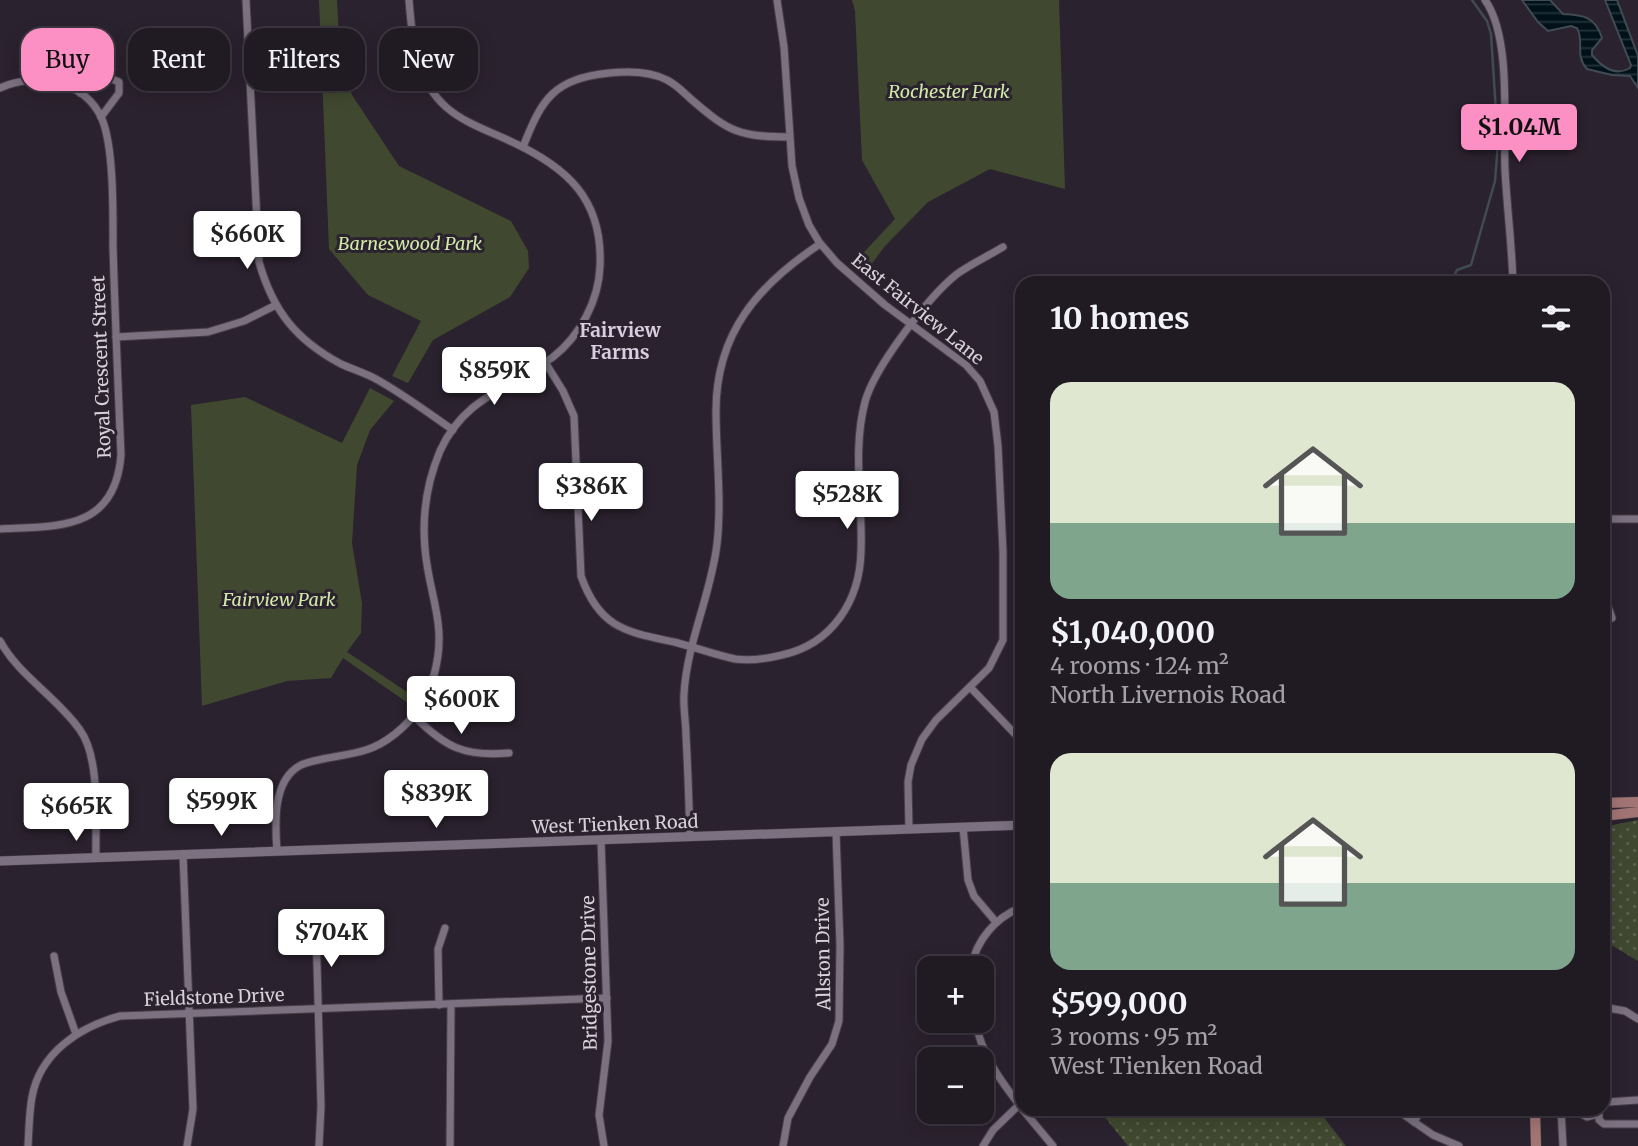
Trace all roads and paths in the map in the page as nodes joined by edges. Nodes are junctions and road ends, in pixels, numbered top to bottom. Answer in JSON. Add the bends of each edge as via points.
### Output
{"nodes":[{"id":1,"x":247,"y":0,"type":"edge"},
{"id":2,"x":409,"y":0,"type":"edge"},
{"id":3,"x":777,"y":0,"type":"edge"},
{"id":4,"x":1485,"y":0,"type":"edge"},
{"id":5,"x":0,"y":88,"type":"edge"},
{"id":6,"x":80,"y":93,"type":"junction"},
{"id":7,"x":101,"y":117,"type":"junction"},
{"id":8,"x":789,"y":137,"type":"junction"},
{"id":9,"x":523,"y":148,"type":"junction"},
{"id":10,"x":820,"y":244,"type":"junction"},
{"id":11,"x":1003,"y":247,"type":"dead end"},
{"id":12,"x":1512,"y":276,"type":"edge"},
{"id":13,"x":276,"y":306,"type":"junction"},
{"id":14,"x":912,"y":324,"type":"junction"},
{"id":15,"x":116,"y":337,"type":"junction"},
{"id":16,"x":545,"y":362,"type":"junction"},
{"id":17,"x":453,"y":430,"type":"junction"},
{"id":18,"x":1610,"y":519,"type":"edge"},
{"id":19,"x":1638,"y":519,"type":"edge"},
{"id":20,"x":0,"y":529,"type":"edge"},
{"id":21,"x":1610,"y":612,"type":"edge"},
{"id":22,"x":1612,"y":618,"type":"dead end"},
{"id":23,"x":0,"y":641,"type":"edge"},
{"id":24,"x":692,"y":647,"type":"junction"},
{"id":25,"x":970,"y":687,"type":"junction"},
{"id":26,"x":414,"y":716,"type":"junction"},
{"id":27,"x":1015,"y":734,"type":"edge"},
{"id":28,"x":509,"y":753,"type":"dead end"},
{"id":29,"x":1638,"y":802,"type":"edge"},
{"id":30,"x":1610,"y":803,"type":"edge"},
{"id":31,"x":1638,"y":812,"type":"edge"},
{"id":32,"x":1610,"y":815,"type":"edge"},
{"id":33,"x":1015,"y":825,"type":"edge"},
{"id":34,"x":963,"y":827,"type":"junction"},
{"id":35,"x":909,"y":829,"type":"junction"},
{"id":36,"x":836,"y":832,"type":"junction"},
{"id":37,"x":690,"y":837,"type":"junction"},
{"id":38,"x":601,"y":840,"type":"junction"},
{"id":39,"x":277,"y":851,"type":"junction"},
{"id":40,"x":183,"y":854,"type":"junction"},
{"id":41,"x":96,"y":858,"type":"junction"},
{"id":42,"x":0,"y":861,"type":"edge"},
{"id":43,"x":1015,"y":910,"type":"edge"},
{"id":44,"x":996,"y":922,"type":"junction"},
{"id":45,"x":445,"y":928,"type":"dead end"},
{"id":46,"x":316,"y":929,"type":"dead end"},
{"id":47,"x":54,"y":956,"type":"dead end"},
{"id":48,"x":975,"y":956,"type":"edge"},
{"id":49,"x":607,"y":998,"type":"junction"},
{"id":50,"x":439,"y":1005,"type":"junction"},
{"id":51,"x":451,"y":1005,"type":"junction"},
{"id":52,"x":1610,"y":1008,"type":"edge"},
{"id":53,"x":317,"y":1009,"type":"junction"},
{"id":54,"x":190,"y":1014,"type":"junction"},
{"id":55,"x":1638,"y":1019,"type":"edge"},
{"id":56,"x":978,"y":1033,"type":"edge"},
{"id":57,"x":76,"y":1034,"type":"junction"},
{"id":58,"x":1015,"y":1099,"type":"edge"},
{"id":59,"x":1638,"y":1100,"type":"edge"},
{"id":60,"x":1610,"y":1102,"type":"edge"},
{"id":61,"x":1015,"y":1113,"type":"edge"},
{"id":62,"x":1028,"y":1116,"type":"edge"},
{"id":63,"x":1405,"y":1116,"type":"edge"},
{"id":64,"x":1417,"y":1116,"type":"edge"},
{"id":65,"x":1535,"y":1116,"type":"edge"},
{"id":66,"x":1561,"y":1116,"type":"edge"},
{"id":67,"x":1599,"y":1116,"type":"edge"},
{"id":68,"x":1413,"y":1122,"type":"junction"},
{"id":69,"x":1638,"y":1124,"type":"edge"},
{"id":70,"x":28,"y":1146,"type":"edge"},
{"id":71,"x":187,"y":1146,"type":"edge"},
{"id":72,"x":319,"y":1146,"type":"edge"},
{"id":73,"x":450,"y":1146,"type":"edge"},
{"id":74,"x":604,"y":1146,"type":"edge"},
{"id":75,"x":783,"y":1146,"type":"edge"},
{"id":76,"x":983,"y":1146,"type":"edge"},
{"id":77,"x":1053,"y":1146,"type":"edge"},
{"id":78,"x":1459,"y":1146,"type":"edge"},
{"id":79,"x":1536,"y":1146,"type":"edge"},
{"id":80,"x":1563,"y":1146,"type":"edge"}],
"edges":[{"from":1,"to":13,"type":"street","via":[[259,262]]},
{"from":2,"to":9,"type":"street","via":[[416,59],[436,96],[459,116]]},
{"from":3,"to":8,"type":"street","name":"East Fairview Lane"},
{"from":4,"to":12,"type":"street","via":[[1494,14],[1501,45]]},
{"from":5,"to":6,"type":"street","name":"Royal Crescent Street","via":[[42,80],[59,82]]},
{"from":6,"to":7,"type":"street","name":"Royal Crescent Street"},
{"from":6,"to":7,"type":"street","via":[[107,77],[119,82],[119,93]]},
{"from":7,"to":15,"type":"street","name":"Royal Crescent Street","via":[[112,197]]},
{"from":8,"to":9,"type":"street","via":[[732,130],[667,80],[648,73],[619,72],[588,75],[555,89],[534,119]]},
{"from":8,"to":10,"type":"street","name":"East Fairview Lane","via":[[799,198]]},
{"from":9,"to":16,"type":"street","via":[[547,160],[582,192],[599,242],[598,285],[588,314],[569,341]]},
{"from":10,"to":14,"type":"street","name":"East Fairview Lane","via":[[836,263]]},
{"from":10,"to":24,"type":"street","via":[[778,274],[746,308],[723,356],[716,410],[718,538]]},
{"from":11,"to":14,"type":"street","via":[[952,279]]},
{"from":13,"to":15,"type":"street","via":[[208,332]]},
{"from":13,"to":17,"type":"street","via":[[285,321],[315,348],[399,392]]},
{"from":14,"to":24,"type":"street","via":[[873,379],[865,401],[858,455],[861,553],[854,595],[846,611],[827,633],[796,653],[734,659]]},
{"from":14,"to":25,"type":"street","name":"East Fairview Lane","via":[[980,381],[993,412],[999,446],[1003,640],[989,668]]},
{"from":15,"to":20,"type":"street","name":"Royal Crescent Street","via":[[121,455],[115,484],[93,513],[77,522]]},
{"from":16,"to":17,"type":"street","via":[[486,395]]},
{"from":16,"to":24,"type":"street","via":[[575,416],[578,539],[587,594],[596,608],[625,630]]},
{"from":17,"to":26,"type":"street","via":[[438,457],[425,513],[425,551],[441,635],[439,659],[428,695]]},
{"from":18,"to":19,"type":"street"},
{"from":21,"to":22,"type":"street"},
{"from":23,"to":41,"type":"street","via":[[72,721],[89,750]]},
{"from":24,"to":37,"type":"street","via":[[684,694]]},
{"from":25,"to":27,"type":"street"},
{"from":25,"to":35,"type":"street","name":"East Fairview Lane","via":[[922,739],[908,782]]},
{"from":26,"to":28,"type":"street","via":[[459,751]]},
{"from":26,"to":39,"type":"street","via":[[368,750],[299,766],[283,785],[276,807]]},
{"from":29,"to":30,"type":"main road"},
{"from":31,"to":32,"type":"main road"},
{"from":33,"to":34,"type":"street","name":"West Tienken Road"},
{"from":34,"to":35,"type":"street","name":"West Tienken Road"},
{"from":34,"to":44,"type":"street","via":[[968,880],[974,896]]},
{"from":35,"to":36,"type":"street","name":"West Tienken Road"},
{"from":36,"to":37,"type":"street","name":"West Tienken Road"},
{"from":36,"to":75,"type":"street","name":"Allston Drive","via":[[839,1021],[832,1044],[788,1118]]},
{"from":37,"to":38,"type":"street","name":"West Tienken Road"},
{"from":38,"to":39,"type":"street","name":"West Tienken Road"},
{"from":38,"to":49,"type":"street","name":"Bridgestone Drive"},
{"from":39,"to":40,"type":"street","name":"West Tienken Road"},
{"from":40,"to":41,"type":"street","name":"West Tienken Road"},
{"from":40,"to":54,"type":"street"},
{"from":41,"to":42,"type":"street","name":"West Tienken Road"},
{"from":43,"to":44,"type":"street"},
{"from":44,"to":48,"type":"street"},
{"from":45,"to":50,"type":"street","via":[[438,949]]},
{"from":46,"to":53,"type":"street"},
{"from":47,"to":57,"type":"street"},
{"from":49,"to":51,"type":"street","name":"Fieldstone Drive"},
{"from":49,"to":74,"type":"street","name":"Bridgestone Drive","via":[[608,1041],[599,1115]]},
{"from":50,"to":51,"type":"street","name":"Fieldstone Drive"},
{"from":50,"to":53,"type":"street","name":"Fieldstone Drive"},
{"from":51,"to":73,"type":"street"},
{"from":52,"to":55,"type":"street"},
{"from":53,"to":54,"type":"street","name":"Fieldstone Drive"},
{"from":53,"to":72,"type":"street"},
{"from":54,"to":57,"type":"street","name":"Fieldstone Drive","via":[[120,1016]]},
{"from":54,"to":71,"type":"street","via":[[193,1109]]},
{"from":56,"to":58,"type":"street","via":[[982,1048]]},
{"from":57,"to":70,"type":"street","name":"Fieldstone Drive","via":[[56,1050],[38,1077]]},
{"from":59,"to":60,"type":"street"},
{"from":61,"to":76,"type":"street","via":[[993,1130]]},
{"from":62,"to":77,"type":"street"},
{"from":63,"to":68,"type":"street"},
{"from":64,"to":68,"type":"street"},
{"from":65,"to":79,"type":"main road"},
{"from":66,"to":80,"type":"street"},
{"from":67,"to":69,"type":"street","via":[[1607,1125]]},
{"from":68,"to":78,"type":"street"}]}
